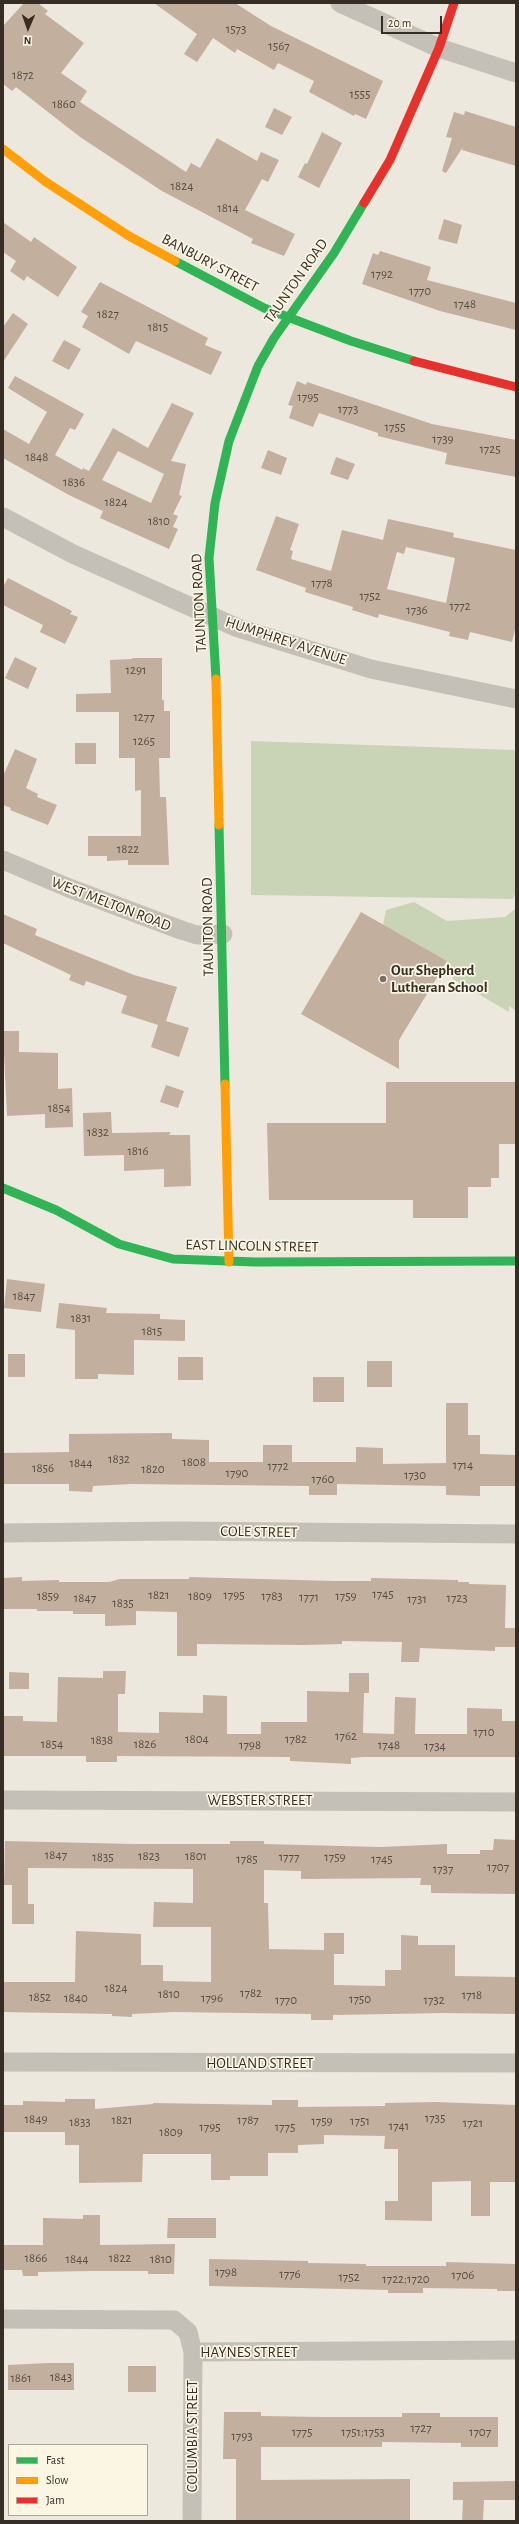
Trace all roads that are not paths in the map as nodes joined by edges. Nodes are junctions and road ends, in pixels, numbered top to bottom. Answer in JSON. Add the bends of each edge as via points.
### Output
{"nodes":[{"id":1,"x":340,"y":3,"type":"edge"},
{"id":2,"x":454,"y":3,"type":"edge"},
{"id":3,"x":439,"y":48,"type":"junction"},
{"id":4,"x":516,"y":73,"type":"edge"},
{"id":5,"x":3,"y":149,"type":"edge"},
{"id":6,"x":288,"y":318,"type":"junction"},
{"id":7,"x":516,"y":387,"type":"edge"},
{"id":8,"x":3,"y":517,"type":"edge"},
{"id":9,"x":212,"y":616,"type":"junction"},
{"id":10,"x":516,"y":699,"type":"edge"},
{"id":11,"x":3,"y":860,"type":"edge"},
{"id":12,"x":223,"y":934,"type":"junction"},
{"id":13,"x":3,"y":1188,"type":"edge"},
{"id":14,"x":516,"y":1261,"type":"edge"},
{"id":15,"x":229,"y":1262,"type":"junction"},
{"id":16,"x":3,"y":1533,"type":"edge"},
{"id":17,"x":516,"y":1534,"type":"edge"},
{"id":18,"x":3,"y":1800,"type":"edge"},
{"id":19,"x":516,"y":1802,"type":"edge"},
{"id":20,"x":3,"y":2062,"type":"edge"},
{"id":21,"x":516,"y":2063,"type":"edge"},
{"id":22,"x":3,"y":2319,"type":"edge"},
{"id":23,"x":516,"y":2350,"type":"edge"},
{"id":24,"x":192,"y":2352,"type":"junction"},
{"id":25,"x":192,"y":2521,"type":"edge"}],
"edges":[{"from":1,"to":3,"type":"street"},
{"from":2,"to":3,"type":"street","name":"TAUNTON ROAD"},
{"from":3,"to":4,"type":"street"},
{"from":3,"to":6,"type":"street","name":"TAUNTON ROAD","via":[[386,167],[334,253]]},
{"from":5,"to":6,"type":"street","name":"BANBURY STREET","via":[[46,182],[129,236]]},
{"from":6,"to":7,"type":"street","name":"BANBURY STREET","via":[[405,358]]},
{"from":6,"to":9,"type":"street","name":"TAUNTON ROAD","via":[[258,366],[227,448],[215,503],[209,558]]},
{"from":8,"to":9,"type":"street","name":"HUMPHREY AVENUE","via":[[80,558]]},
{"from":9,"to":10,"type":"street","name":"HUMPHREY AVENUE","via":[[238,628],[371,669]]},
{"from":9,"to":12,"type":"street","name":"TAUNTON ROAD"},
{"from":11,"to":12,"type":"street","name":"WEST MELTON ROAD","via":[[181,930],[198,935]]},
{"from":12,"to":15,"type":"street","name":"TAUNTON ROAD"},
{"from":13,"to":15,"type":"street","name":"EAST LINCOLN STREET","via":[[56,1210],[119,1244],[173,1259]]},
{"from":14,"to":15,"type":"street","name":"EAST LINCOLN STREET"},
{"from":16,"to":17,"type":"street","name":"COLE STREET","via":[[176,1531]]},
{"from":18,"to":19,"type":"street","name":"WEBSTER STREET"},
{"from":20,"to":21,"type":"street","name":"HOLLAND STREET"},
{"from":22,"to":24,"type":"street","name":"HAYNES STREET","via":[[174,2320],[188,2332]]},
{"from":23,"to":24,"type":"street","name":"HAYNES STREET"},
{"from":24,"to":25,"type":"street","name":"COLUMBIA STREET"}]}
